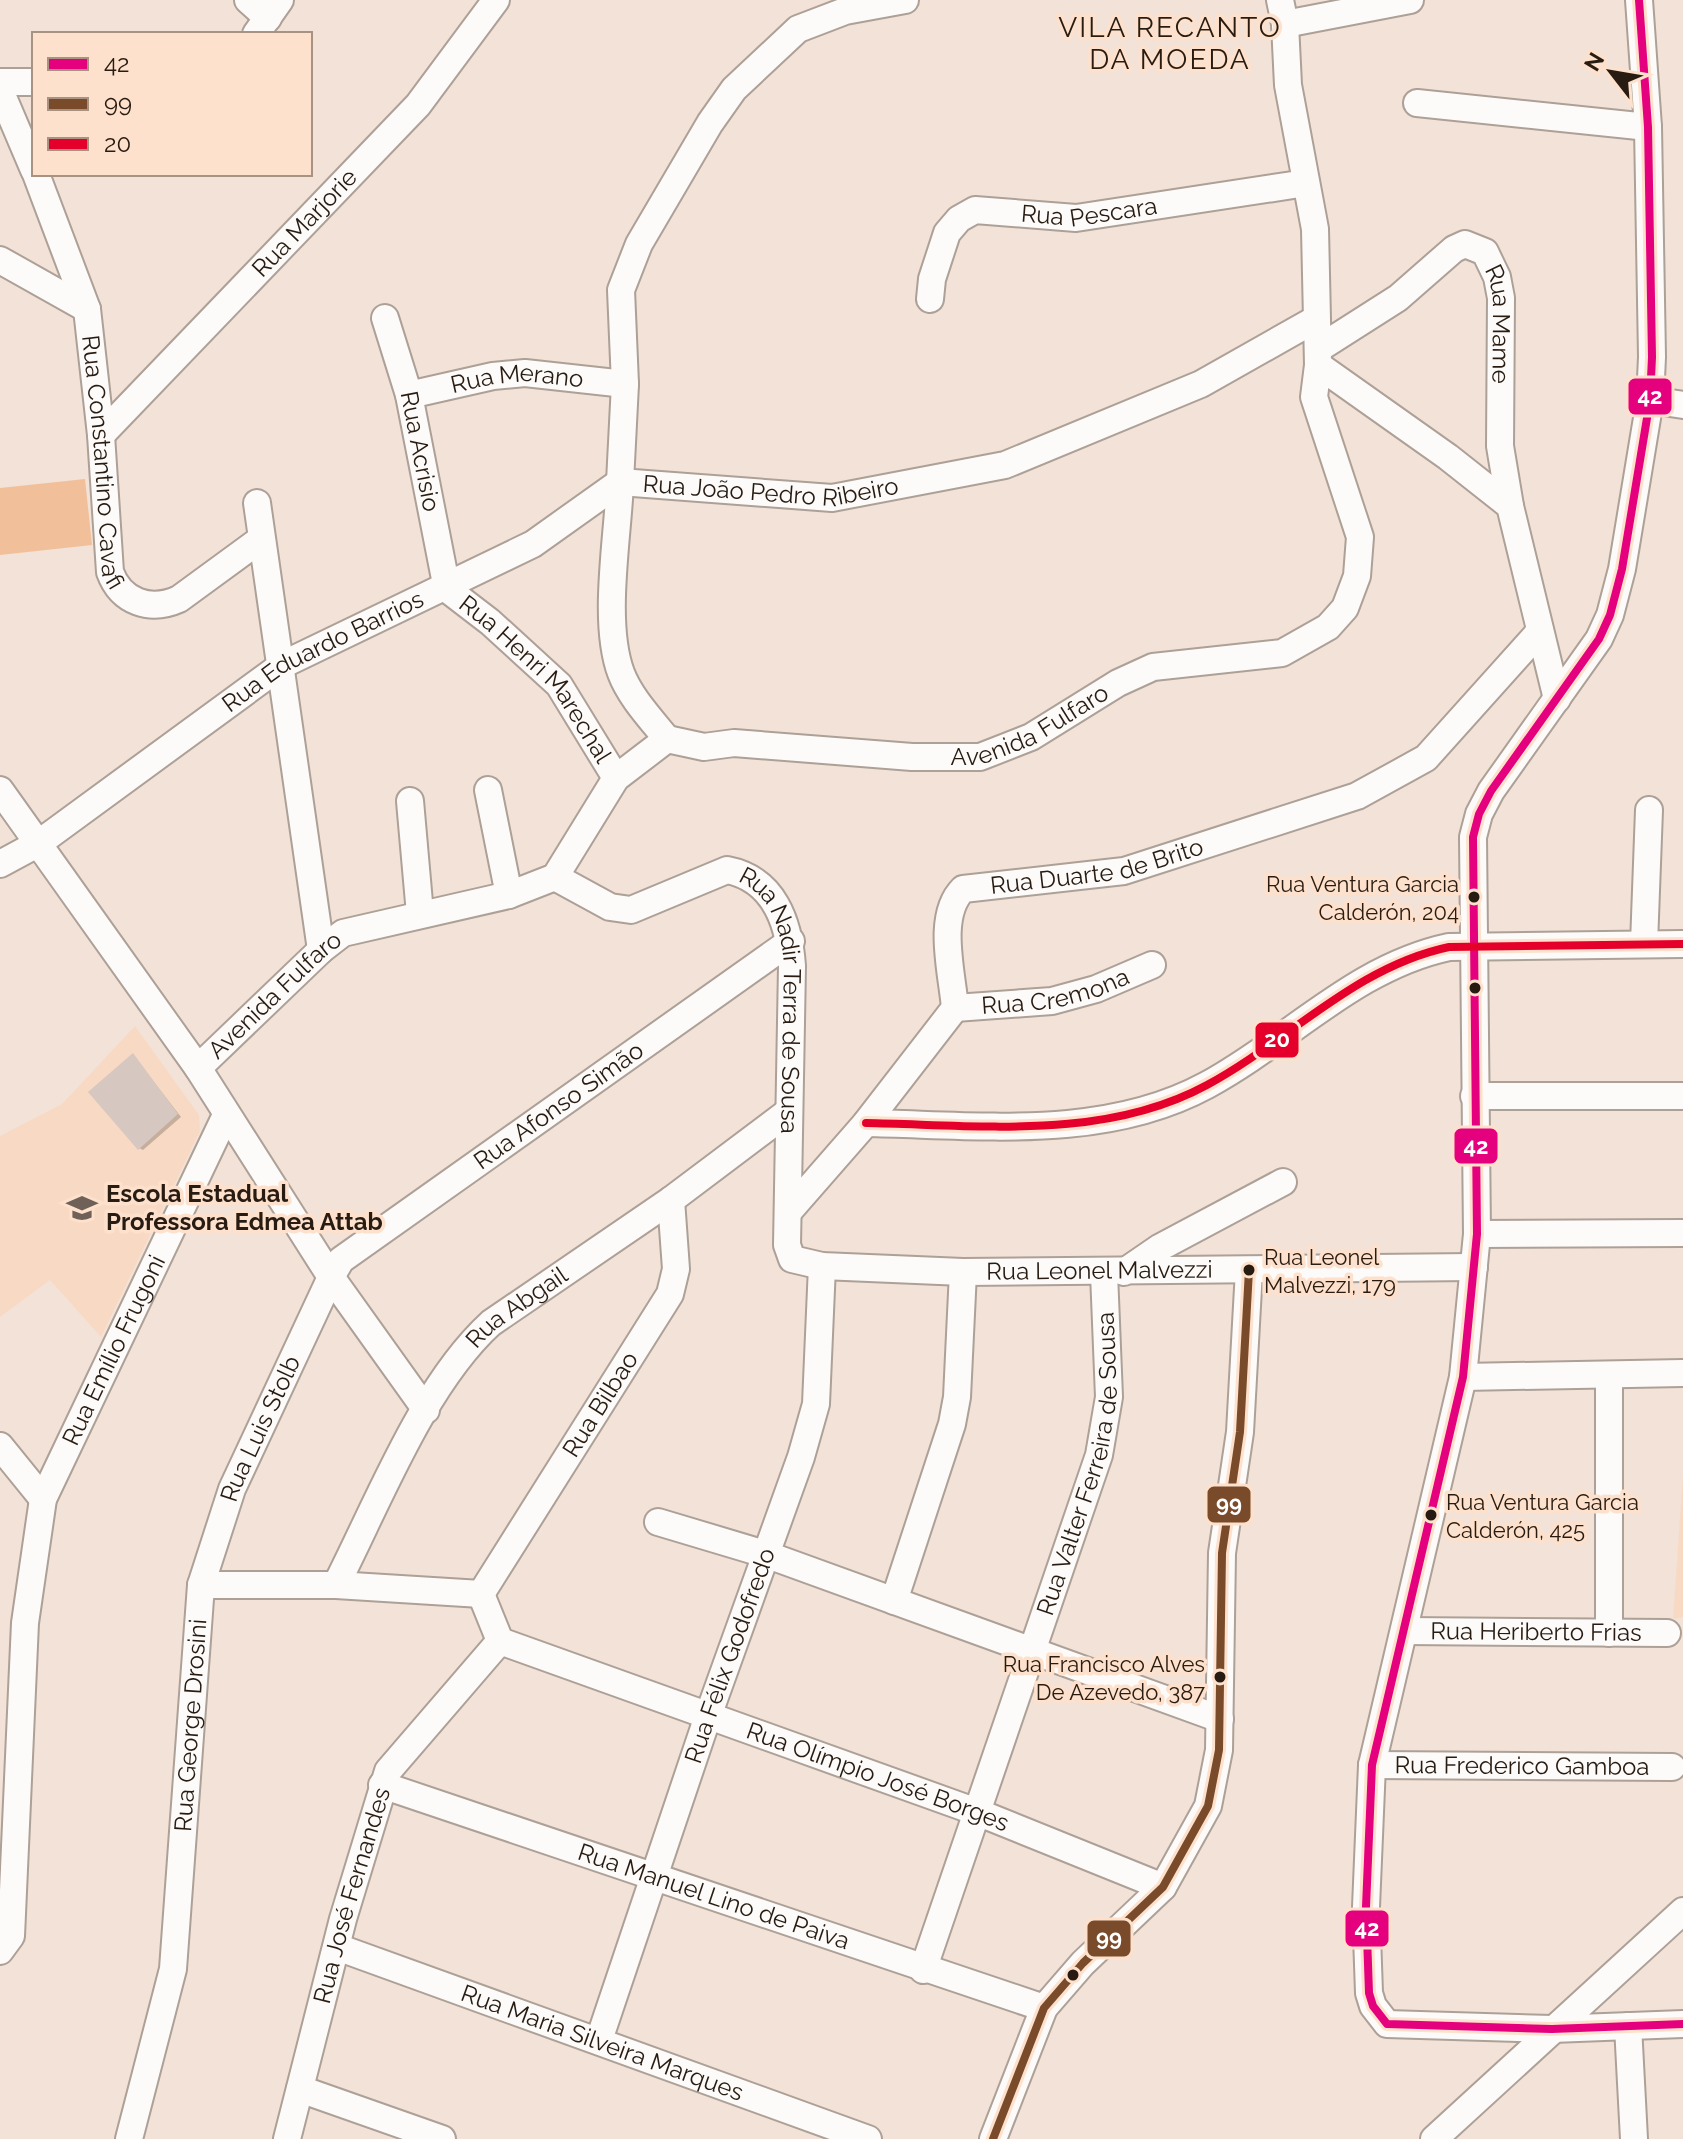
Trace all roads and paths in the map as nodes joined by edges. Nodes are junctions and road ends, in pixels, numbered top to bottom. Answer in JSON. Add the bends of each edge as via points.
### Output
{"nodes":[{"id":1,"x":496,"y":0,"type":"edge"},
{"id":2,"x":905,"y":0,"type":"edge"},
{"id":3,"x":1410,"y":0,"type":"edge"},
{"id":4,"x":1639,"y":0,"type":"edge"},
{"id":5,"x":1283,"y":12,"type":"edge"},
{"id":6,"x":0,"y":82,"type":"edge"},
{"id":7,"x":32,"y":82,"type":"edge"},
{"id":8,"x":0,"y":90,"type":"edge"},
{"id":9,"x":1417,"y":103,"type":"dead end"},
{"id":10,"x":1648,"y":127,"type":"junction"},
{"id":11,"x":32,"y":165,"type":"edge"},
{"id":12,"x":37,"y":176,"type":"edge"},
{"id":13,"x":1306,"y":183,"type":"junction"},
{"id":14,"x":0,"y":260,"type":"edge"},
{"id":15,"x":930,"y":299,"type":"dead end"},
{"id":16,"x":87,"y":309,"type":"junction"},
{"id":17,"x":385,"y":318,"type":"dead end"},
{"id":18,"x":1316,"y":319,"type":"junction"},
{"id":19,"x":1318,"y":357,"type":"junction"},
{"id":20,"x":625,"y":384,"type":"junction"},
{"id":21,"x":409,"y":395,"type":"junction"},
{"id":22,"x":1650,"y":400,"type":"junction"},
{"id":23,"x":1683,"y":405,"type":"edge"},
{"id":24,"x":101,"y":435,"type":"junction"},
{"id":25,"x":620,"y":482,"type":"junction"},
{"id":26,"x":257,"y":503,"type":"dead end"},
{"id":27,"x":1510,"y":506,"type":"junction"},
{"id":28,"x":261,"y":539,"type":"junction"},
{"id":29,"x":447,"y":589,"type":"junction"},
{"id":30,"x":1540,"y":631,"type":"junction"},
{"id":31,"x":282,"y":665,"type":"junction"},
{"id":32,"x":1557,"y":699,"type":"junction"},
{"id":33,"x":667,"y":739,"type":"junction"},
{"id":34,"x":616,"y":778,"type":"junction"},
{"id":35,"x":0,"y":790,"type":"edge"},
{"id":36,"x":488,"y":790,"type":"dead end"},
{"id":37,"x":410,"y":801,"type":"dead end"},
{"id":38,"x":1649,"y":810,"type":"dead end"},
{"id":39,"x":39,"y":843,"type":"junction"},
{"id":40,"x":0,"y":864,"type":"edge"},
{"id":41,"x":555,"y":877,"type":"junction"},
{"id":42,"x":509,"y":895,"type":"junction"},
{"id":43,"x":420,"y":914,"type":"junction"},
{"id":44,"x":791,"y":941,"type":"junction"},
{"id":45,"x":1644,"y":944,"type":"junction"},
{"id":46,"x":1683,"y":944,"type":"edge"},
{"id":47,"x":1477,"y":946,"type":"junction"},
{"id":48,"x":321,"y":950,"type":"junction"},
{"id":49,"x":1152,"y":965,"type":"dead end"},
{"id":50,"x":955,"y":1008,"type":"junction"},
{"id":51,"x":198,"y":1068,"type":"junction"},
{"id":52,"x":1474,"y":1096,"type":"junction"},
{"id":53,"x":1683,"y":1096,"type":"edge"},
{"id":54,"x":788,"y":1112,"type":"junction"},
{"id":55,"x":226,"y":1115,"type":"junction"},
{"id":56,"x":866,"y":1123,"type":"junction"},
{"id":57,"x":1283,"y":1182,"type":"dead end"},
{"id":58,"x":671,"y":1200,"type":"junction"},
{"id":59,"x":790,"y":1210,"type":"junction"},
{"id":60,"x":1683,"y":1233,"type":"edge"},
{"id":61,"x":1477,"y":1234,"type":"junction"},
{"id":62,"x":822,"y":1266,"type":"junction"},
{"id":63,"x":1474,"y":1267,"type":"junction"},
{"id":64,"x":1249,"y":1270,"type":"junction"},
{"id":65,"x":963,"y":1272,"type":"junction"},
{"id":66,"x":1114,"y":1273,"type":"junction"},
{"id":67,"x":331,"y":1277,"type":"junction"},
{"id":68,"x":1683,"y":1373,"type":"edge"},
{"id":69,"x":1609,"y":1375,"type":"junction"},
{"id":70,"x":1463,"y":1377,"type":"junction"},
{"id":71,"x":426,"y":1410,"type":"junction"},
{"id":72,"x":0,"y":1446,"type":"edge"},
{"id":73,"x":43,"y":1499,"type":"junction"},
{"id":74,"x":658,"y":1522,"type":"dead end"},
{"id":75,"x":765,"y":1554,"type":"junction"},
{"id":76,"x":201,"y":1585,"type":"junction"},
{"id":77,"x":336,"y":1585,"type":"junction"},
{"id":78,"x":481,"y":1594,"type":"junction"},
{"id":79,"x":894,"y":1601,"type":"junction"},
{"id":80,"x":12,"y":1623,"type":"edge"},
{"id":81,"x":1404,"y":1631,"type":"junction"},
{"id":82,"x":1609,"y":1633,"type":"junction"},
{"id":83,"x":1667,"y":1633,"type":"dead end"},
{"id":84,"x":500,"y":1641,"type":"junction"},
{"id":85,"x":1030,"y":1651,"type":"junction"},
{"id":86,"x":9,"y":1710,"type":"edge"},
{"id":87,"x":708,"y":1716,"type":"junction"},
{"id":88,"x":1220,"y":1719,"type":"junction"},
{"id":89,"x":1372,"y":1765,"type":"junction"},
{"id":90,"x":1672,"y":1767,"type":"dead end"},
{"id":91,"x":382,"y":1785,"type":"junction"},
{"id":92,"x":977,"y":1812,"type":"junction"},
{"id":93,"x":653,"y":1879,"type":"junction"},
{"id":94,"x":1163,"y":1887,"type":"junction"},
{"id":95,"x":1683,"y":1911,"type":"edge"},
{"id":96,"x":5,"y":1944,"type":"edge"},
{"id":97,"x":337,"y":1947,"type":"junction"},
{"id":98,"x":923,"y":1970,"type":"junction"},
{"id":99,"x":1044,"y":2008,"type":"junction"},
{"id":100,"x":1683,"y":2024,"type":"edge"},
{"id":101,"x":1628,"y":2026,"type":"junction"},
{"id":102,"x":1552,"y":2029,"type":"junction"},
{"id":103,"x":599,"y":2040,"type":"junction"},
{"id":104,"x":300,"y":2089,"type":"junction"},
{"id":105,"x":129,"y":2139,"type":"edge"},
{"id":106,"x":287,"y":2139,"type":"edge"},
{"id":107,"x":442,"y":2139,"type":"edge"},
{"id":108,"x":868,"y":2139,"type":"edge"},
{"id":109,"x":993,"y":2139,"type":"edge"},
{"id":110,"x":1434,"y":2139,"type":"edge"},
{"id":111,"x":1634,"y":2139,"type":"edge"}],
"edges":[{"from":1,"to":24,"type":"street","name":"Rua Marjorie","via":[[418,105]]},
{"from":2,"to":20,"type":"street","name":"Rua João Pedro Ribeiro","via":[[845,11],[798,29],[734,89],[627,270],[621,290]]},
{"from":3,"to":5,"type":"street"},
{"from":4,"to":10,"type":"street"},
{"from":5,"to":13,"type":"street","name":"Avenida Fulfaro","via":[[1288,85]]},
{"from":6,"to":7,"type":"street"},
{"from":8,"to":11,"type":"street","name":"Rua Constantino Cavafi"},
{"from":9,"to":10,"type":"street"},
{"from":10,"to":22,"type":"street"},
{"from":12,"to":16,"type":"street","name":"Rua Constantino Cavafi"},
{"from":13,"to":15,"type":"street","name":"Rua Pescara","via":[[1076,218],[975,210],[947,233]]},
{"from":13,"to":18,"type":"street","name":"Avenida Fulfaro","via":[[1315,229]]},
{"from":14,"to":16,"type":"street"},
{"from":16,"to":24,"type":"street","name":"Rua Constantino Cavafi"},
{"from":17,"to":21,"type":"street","name":"Rua Acrisio"},
{"from":18,"to":19,"type":"street","name":"Avenida Fulfaro"},
{"from":18,"to":25,"type":"street","name":"Rua João Pedro Ribeiro","via":[[1201,384],[1005,465],[832,498]]},
{"from":19,"to":27,"type":"street"},
{"from":19,"to":27,"type":"street","name":"Rua Mame","via":[[1454,249],[1465,244],[1485,252],[1501,298],[1500,446]]},
{"from":19,"to":33,"type":"street","name":"Avenida Fulfaro","via":[[1314,397],[1321,427],[1360,537],[1357,576],[1345,608],[1302,644],[1282,653],[1153,667],[1031,737],[980,757],[734,743],[704,747]]},
{"from":20,"to":21,"type":"street","name":"Rua Merano","via":[[525,373]]},
{"from":20,"to":25,"type":"street","name":"Rua João Pedro Ribeiro"},
{"from":21,"to":29,"type":"street","name":"Rua Acrisio"},
{"from":22,"to":23,"type":"street"},
{"from":22,"to":32,"type":"street","via":[[1610,615]]},
{"from":24,"to":28,"type":"street","name":"Rua Constantino Cavafi","via":[[110,572],[127,598],[154,606],[179,599]]},
{"from":25,"to":29,"type":"street","name":"Rua Eduardo Barrios","via":[[533,544]]},
{"from":25,"to":33,"type":"street","via":[[616,650],[621,674]]},
{"from":26,"to":28,"type":"street"},
{"from":27,"to":30,"type":"street"},
{"from":28,"to":31,"type":"street"},
{"from":29,"to":31,"type":"street","name":"Rua Eduardo Barrios"},
{"from":29,"to":34,"type":"street","name":"Rua Henri Marechal","via":[[559,685]]},
{"from":30,"to":32,"type":"street"},
{"from":30,"to":50,"type":"street","name":"Rua Duarte de Brito","via":[[1426,758],[1368,790],[1124,871],[963,889],[948,915]]},
{"from":31,"to":39,"type":"street","name":"Rua Eduardo Barrios"},
{"from":31,"to":48,"type":"street"},
{"from":32,"to":47,"type":"street","via":[[1479,814],[1473,837]]},
{"from":33,"to":34,"type":"street"},
{"from":34,"to":41,"type":"street"},
{"from":35,"to":39,"type":"street"},
{"from":36,"to":42,"type":"street"},
{"from":37,"to":43,"type":"street"},
{"from":38,"to":45,"type":"street"},
{"from":39,"to":40,"type":"street","name":"Rua Eduardo Barrios"},
{"from":39,"to":51,"type":"street"},
{"from":41,"to":42,"type":"street","name":"Avenida Fulfaro"},
{"from":41,"to":44,"type":"street","name":"Rua Nadir Terra de Sousa","via":[[610,907],[631,910],[712,874],[743,873],[772,895]]},
{"from":42,"to":43,"type":"street","name":"Avenida Fulfaro"},
{"from":43,"to":48,"type":"street","name":"Avenida Fulfaro","via":[[343,933]]},
{"from":44,"to":54,"type":"street","name":"Rua Nadir Terra de Sousa"},
{"from":44,"to":67,"type":"street","name":"Rua Afonso Simão","via":[[341,1260]]},
{"from":45,"to":46,"type":"street"},
{"from":45,"to":47,"type":"street"},
{"from":47,"to":52,"type":"street"},
{"from":47,"to":56,"type":"street","via":[[1416,954],[1384,967],[1208,1084],[1132,1115],[1091,1123]]},
{"from":48,"to":51,"type":"street","name":"Avenida Fulfaro"},
{"from":49,"to":50,"type":"street","name":"Rua Cremona","via":[[1052,1001]]},
{"from":50,"to":56,"type":"street"},
{"from":51,"to":55,"type":"street"},
{"from":52,"to":53,"type":"street"},
{"from":52,"to":61,"type":"street"},
{"from":54,"to":58,"type":"street","name":"Rua Abgail"},
{"from":54,"to":59,"type":"street","name":"Rua Nadir Terra de Sousa"},
{"from":55,"to":67,"type":"street"},
{"from":55,"to":73,"type":"street","name":"Rua Emílio Frugoni"},
{"from":56,"to":59,"type":"street"},
{"from":57,"to":66,"type":"street"},
{"from":58,"to":71,"type":"street","name":"Rua Abgail","via":[[491,1323],[457,1360]]},
{"from":58,"to":78,"type":"street","name":"Rua Bilbao","via":[[676,1269],[670,1294]]},
{"from":59,"to":62,"type":"street","name":"Rua Nadir Terra de Sousa","via":[[788,1253],[792,1259]]},
{"from":60,"to":61,"type":"street"},
{"from":61,"to":63,"type":"street"},
{"from":62,"to":65,"type":"street","name":"Rua Leonel Malvezzi"},
{"from":62,"to":75,"type":"street","name":"Rua Félix Godofredo","via":[[816,1404]]},
{"from":63,"to":64,"type":"street","name":"Rua Leonel Malvezzi"},
{"from":63,"to":70,"type":"street"},
{"from":64,"to":66,"type":"street","name":"Rua Leonel Malvezzi"},
{"from":64,"to":88,"type":"street","via":[[1240,1432],[1222,1553]]},
{"from":65,"to":66,"type":"street","name":"Rua Leonel Malvezzi"},
{"from":65,"to":79,"type":"street","via":[[952,1424]]},
{"from":66,"to":85,"type":"street","name":"Rua Valter Ferreira de Sousa","via":[[1104,1432]]},
{"from":67,"to":71,"type":"street"},
{"from":67,"to":76,"type":"street","name":"Rua Luis Stolb","via":[[232,1489]]},
{"from":68,"to":69,"type":"street"},
{"from":69,"to":70,"type":"street"},
{"from":69,"to":82,"type":"street"},
{"from":70,"to":81,"type":"street"},
{"from":71,"to":77,"type":"street","name":"Rua Abgail"},
{"from":72,"to":73,"type":"street"},
{"from":73,"to":80,"type":"street","name":"Rua Emílio Frugoni"},
{"from":74,"to":75,"type":"street"},
{"from":75,"to":79,"type":"street"},
{"from":75,"to":87,"type":"street","name":"Rua Félix Godofredo"},
{"from":76,"to":77,"type":"street","name":"Rua George Drosini"},
{"from":76,"to":105,"type":"street","name":"Rua George Drosini","via":[[175,1957]]},
{"from":77,"to":78,"type":"street","name":"Rua George Drosini"},
{"from":78,"to":84,"type":"street"},
{"from":79,"to":85,"type":"street"},
{"from":80,"to":86,"type":"street","name":"Rua Emílio Frugoni"},
{"from":81,"to":82,"type":"street","name":"Rua Heriberto Frias"},
{"from":81,"to":89,"type":"street"},
{"from":82,"to":83,"type":"street","name":"Rua Heriberto Frias"},
{"from":84,"to":87,"type":"street","name":"Rua Olímpio José Borges"},
{"from":84,"to":91,"type":"street","name":"Rua José Fernandes","via":[[388,1771]]},
{"from":85,"to":88,"type":"street"},
{"from":85,"to":92,"type":"street","name":"Rua Valter Ferreira de Sousa"},
{"from":86,"to":96,"type":"street","name":"Rua Emílio Frugoni"},
{"from":87,"to":92,"type":"street","name":"Rua Olímpio José Borges"},
{"from":87,"to":93,"type":"street","name":"Rua Félix Godofredo"},
{"from":88,"to":94,"type":"street","via":[[1216,1780],[1208,1806]]},
{"from":89,"to":90,"type":"street","name":"Rua Frederico Gamboa"},
{"from":89,"to":102,"type":"street","via":[[1366,1907],[1373,2006],[1387,2024]]},
{"from":91,"to":93,"type":"street","name":"Rua Manuel Lino de Paiva"},
{"from":91,"to":97,"type":"street","name":"Rua José Fernandes"},
{"from":92,"to":94,"type":"street","name":"Rua Olímpio José Borges"},
{"from":92,"to":98,"type":"street","name":"Rua Valter Ferreira de Sousa"},
{"from":93,"to":98,"type":"street","name":"Rua Manuel Lino de Paiva"},
{"from":93,"to":103,"type":"street","name":"Rua Félix Godofredo"},
{"from":94,"to":99,"type":"street"},
{"from":95,"to":102,"type":"street"},
{"from":97,"to":103,"type":"street","name":"Rua Maria Silveira Marques"},
{"from":97,"to":104,"type":"street","name":"Rua José Fernandes"},
{"from":98,"to":99,"type":"street","name":"Rua Manuel Lino de Paiva"},
{"from":99,"to":109,"type":"street"},
{"from":100,"to":101,"type":"street"},
{"from":101,"to":102,"type":"street"},
{"from":101,"to":111,"type":"street"},
{"from":102,"to":110,"type":"street"},
{"from":103,"to":108,"type":"street","name":"Rua Maria Silveira Marques"},
{"from":104,"to":106,"type":"street","name":"Rua José Fernandes"},
{"from":104,"to":107,"type":"street"}]}
